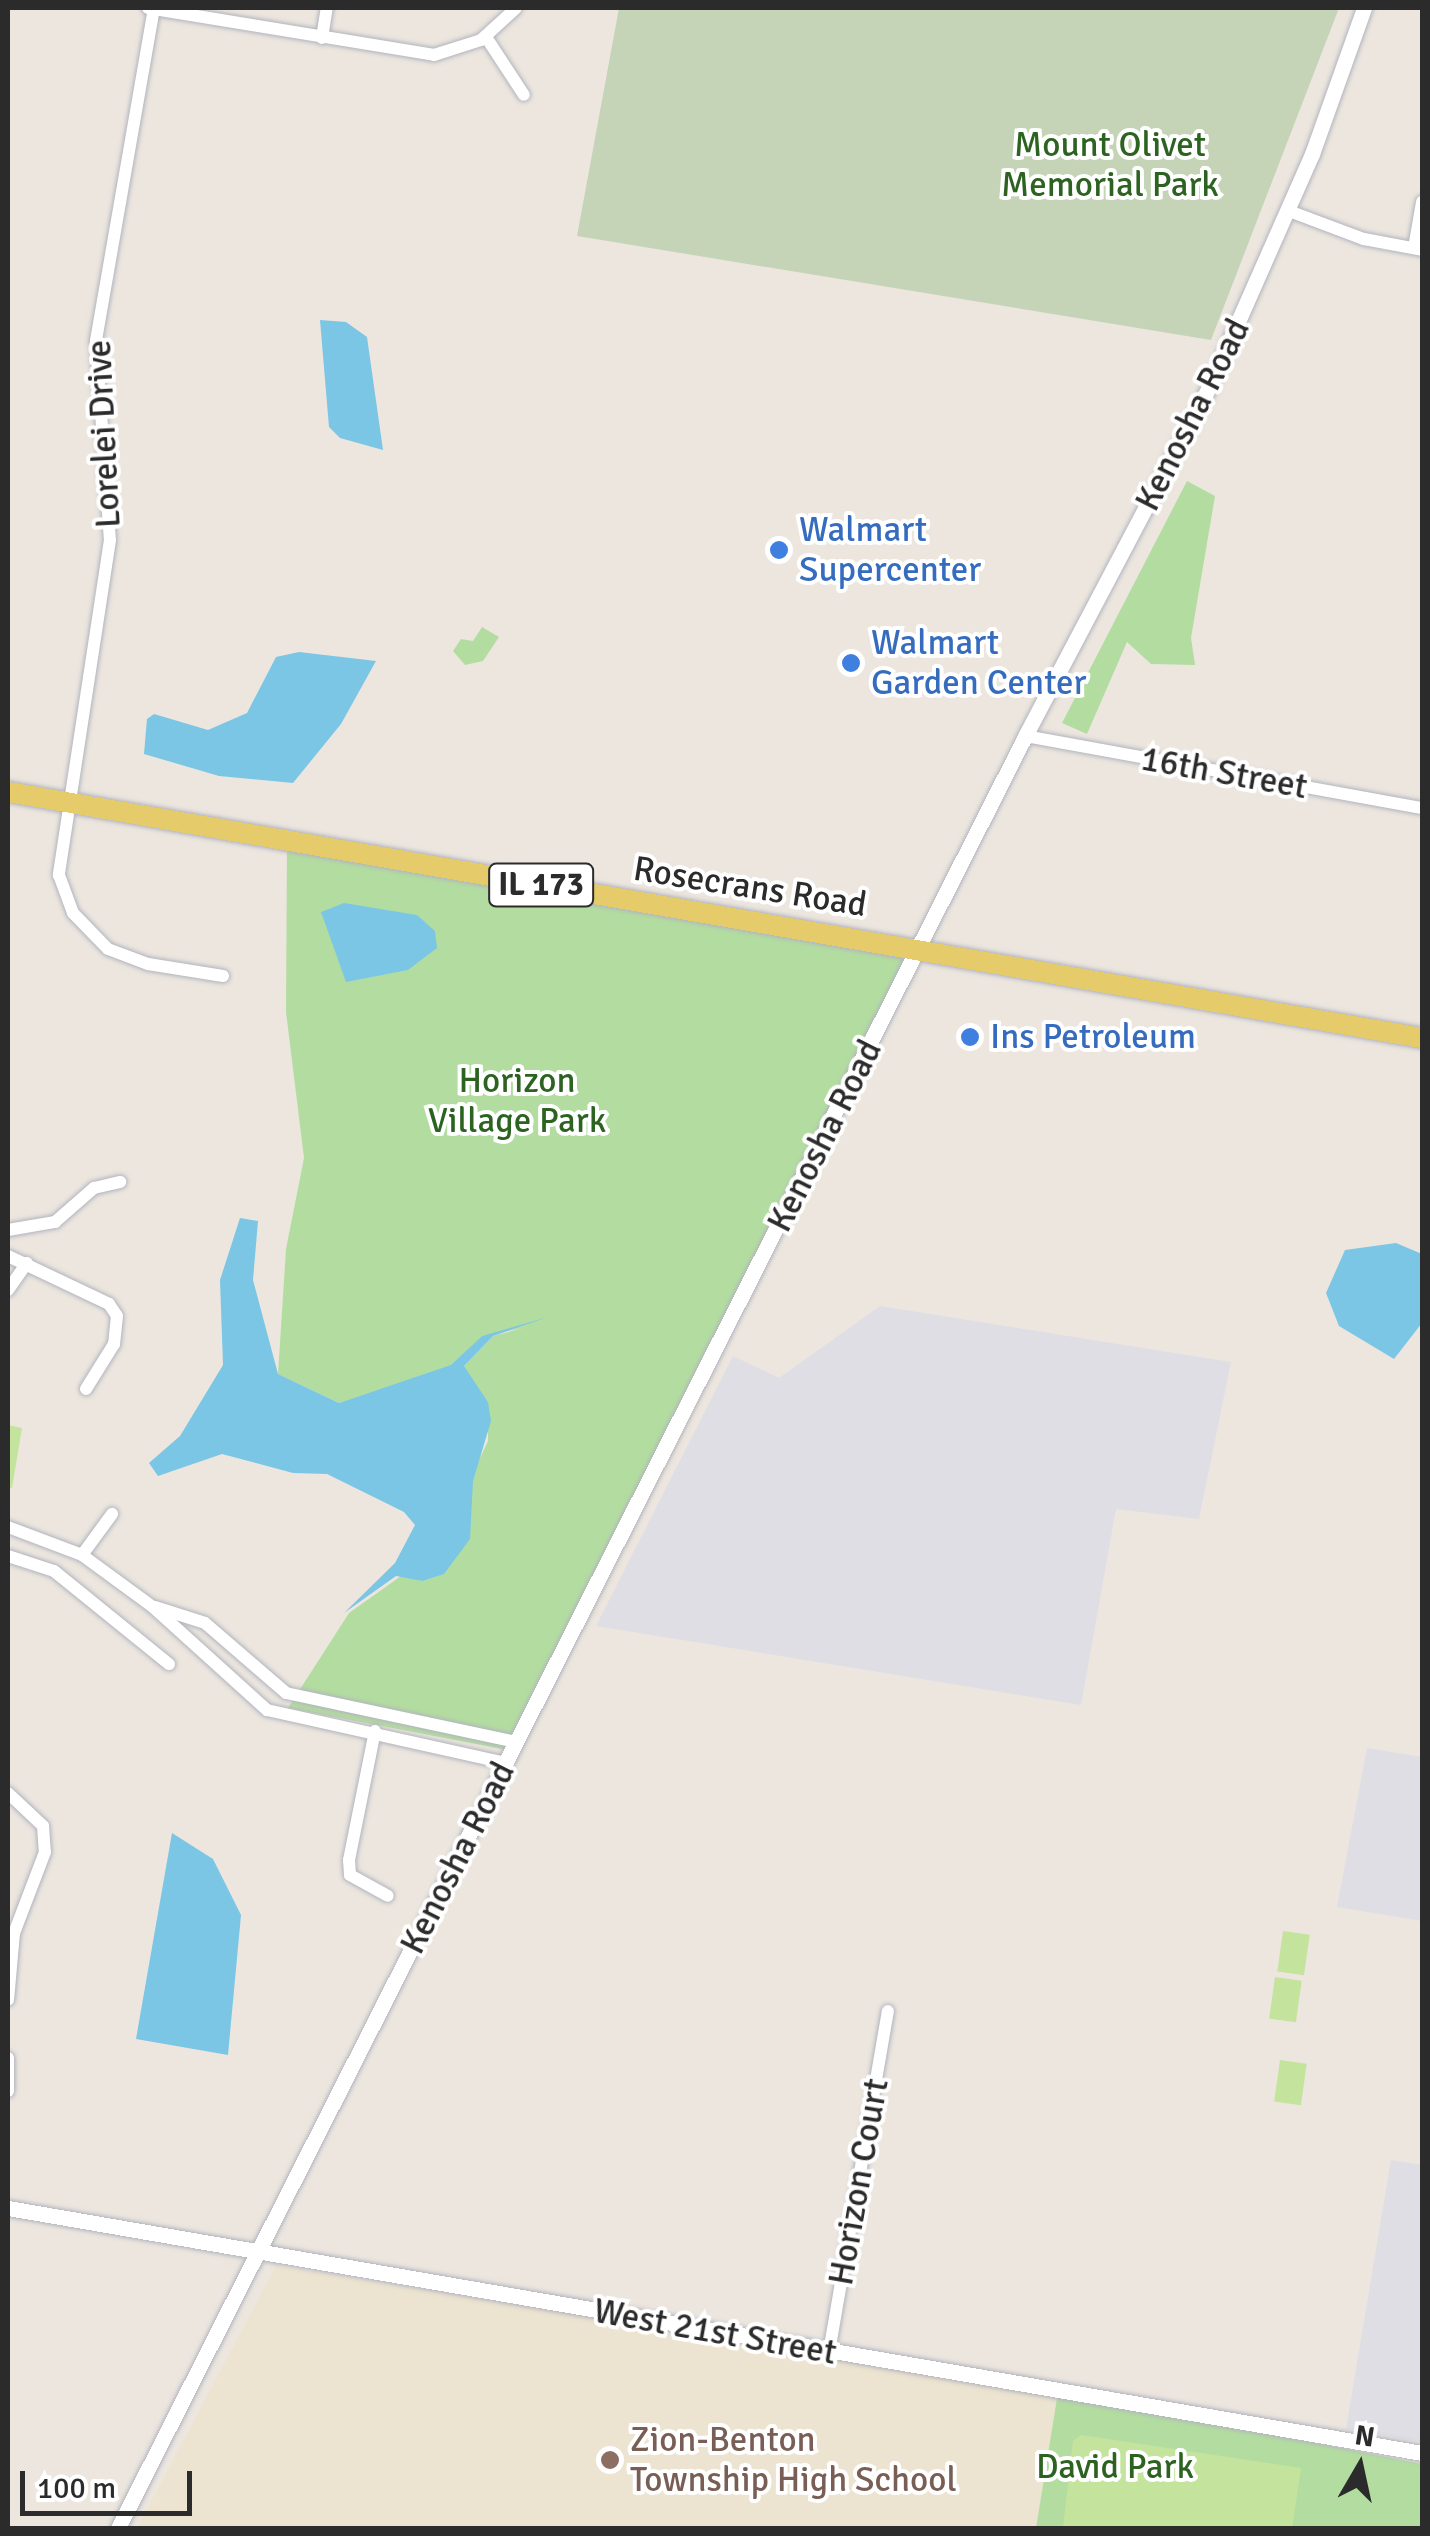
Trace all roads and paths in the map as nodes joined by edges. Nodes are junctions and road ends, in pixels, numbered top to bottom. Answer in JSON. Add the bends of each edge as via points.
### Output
{"nodes":[{"id":1,"x":151,"y":8,"type":"edge"},
{"id":2,"x":327,"y":8,"type":"edge"},
{"id":3,"x":516,"y":8,"type":"edge"},
{"id":4,"x":1364,"y":8,"type":"edge"},
{"id":5,"x":486,"y":37,"type":"junction"},
{"id":6,"x":322,"y":38,"type":"junction"},
{"id":7,"x":524,"y":95,"type":"dead end"},
{"id":8,"x":1422,"y":202,"type":"edge"},
{"id":9,"x":1288,"y":210,"type":"junction"},
{"id":10,"x":1418,"y":249,"type":"edge"},
{"id":11,"x":1025,"y":736,"type":"junction"},
{"id":12,"x":8,"y":792,"type":"edge"},
{"id":13,"x":68,"y":802,"type":"junction"},
{"id":14,"x":1422,"y":808,"type":"edge"},
{"id":15,"x":922,"y":948,"type":"junction"},
{"id":16,"x":224,"y":976,"type":"dead end"},
{"id":17,"x":1422,"y":1038,"type":"edge"},
{"id":18,"x":120,"y":1182,"type":"dead end"},
{"id":19,"x":8,"y":1230,"type":"edge"},
{"id":20,"x":8,"y":1256,"type":"edge"},
{"id":21,"x":28,"y":1263,"type":"junction"},
{"id":22,"x":8,"y":1290,"type":"edge"},
{"id":23,"x":86,"y":1390,"type":"dead end"},
{"id":24,"x":112,"y":1514,"type":"dead end"},
{"id":25,"x":8,"y":1527,"type":"edge"},
{"id":26,"x":82,"y":1555,"type":"junction"},
{"id":27,"x":8,"y":1556,"type":"edge"},
{"id":28,"x":152,"y":1607,"type":"junction"},
{"id":29,"x":170,"y":1664,"type":"dead end"},
{"id":30,"x":375,"y":1730,"type":"junction"},
{"id":31,"x":516,"y":1742,"type":"junction"},
{"id":32,"x":506,"y":1763,"type":"junction"},
{"id":33,"x":8,"y":1793,"type":"edge"},
{"id":34,"x":388,"y":1896,"type":"dead end"},
{"id":35,"x":8,"y":2000,"type":"edge"},
{"id":36,"x":888,"y":2011,"type":"dead end"},
{"id":37,"x":8,"y":2058,"type":"edge"},
{"id":38,"x":8,"y":2091,"type":"edge"},
{"id":39,"x":8,"y":2208,"type":"edge"},
{"id":40,"x":258,"y":2253,"type":"junction"},
{"id":41,"x":830,"y":2352,"type":"junction"},
{"id":42,"x":1422,"y":2453,"type":"edge"},
{"id":43,"x":118,"y":2528,"type":"edge"}],
"edges":[{"from":1,"to":6,"type":"street"},
{"from":1,"to":13,"type":"street","name":"Lorelei Drive","via":[[96,341],[110,540]]},
{"from":2,"to":6,"type":"street"},
{"from":3,"to":5,"type":"street"},
{"from":4,"to":9,"type":"street","name":"Kenosha Road"},
{"from":5,"to":6,"type":"street","via":[[434,55]]},
{"from":5,"to":7,"type":"street"},
{"from":8,"to":10,"type":"street"},
{"from":9,"to":10,"type":"street"},
{"from":9,"to":11,"type":"street","name":"Kenosha Road","via":[[1180,446]]},
{"from":11,"to":14,"type":"street","name":"16th Street"},
{"from":11,"to":15,"type":"street","name":"Kenosha Road"},
{"from":12,"to":13,"type":"main road","name":"Rosecrans Road","number":"IL 173"},
{"from":13,"to":15,"type":"main road","name":"Rosecrans Road","number":"IL 173"},
{"from":13,"to":16,"type":"street","name":"Lorelei Drive","via":[[59,874],[84,928],[134,960]]},
{"from":15,"to":17,"type":"main road","name":"Rosecrans Road","number":"IL 173"},
{"from":15,"to":31,"type":"street","name":"Kenosha Road"},
{"from":18,"to":19,"type":"street","via":[[94,1188],[55,1222]]},
{"from":20,"to":21,"type":"street"},
{"from":21,"to":22,"type":"street"},
{"from":21,"to":23,"type":"street","via":[[108,1304],[117,1316],[114,1344]]},
{"from":24,"to":26,"type":"street"},
{"from":25,"to":26,"type":"street"},
{"from":26,"to":28,"type":"street"},
{"from":27,"to":29,"type":"street","via":[[71,1582]]},
{"from":28,"to":30,"type":"street","via":[[267,1710]]},
{"from":28,"to":31,"type":"street","via":[[205,1623],[286,1693]]},
{"from":30,"to":32,"type":"street"},
{"from":30,"to":34,"type":"street","via":[[348,1860],[350,1875]]},
{"from":31,"to":32,"type":"street","name":"Kenosha Road"},
{"from":32,"to":40,"type":"street","name":"Kenosha Road"},
{"from":33,"to":35,"type":"street","via":[[42,1826],[45,1852],[14,1933]]},
{"from":36,"to":41,"type":"street","name":"Horizon Court"},
{"from":37,"to":38,"type":"street"},
{"from":39,"to":40,"type":"street","name":"West 21st Street"},
{"from":40,"to":41,"type":"street","name":"West 21st Street"},
{"from":40,"to":43,"type":"street","name":"Kenosha Road"},
{"from":41,"to":42,"type":"street","name":"West 21st Street"}]}
